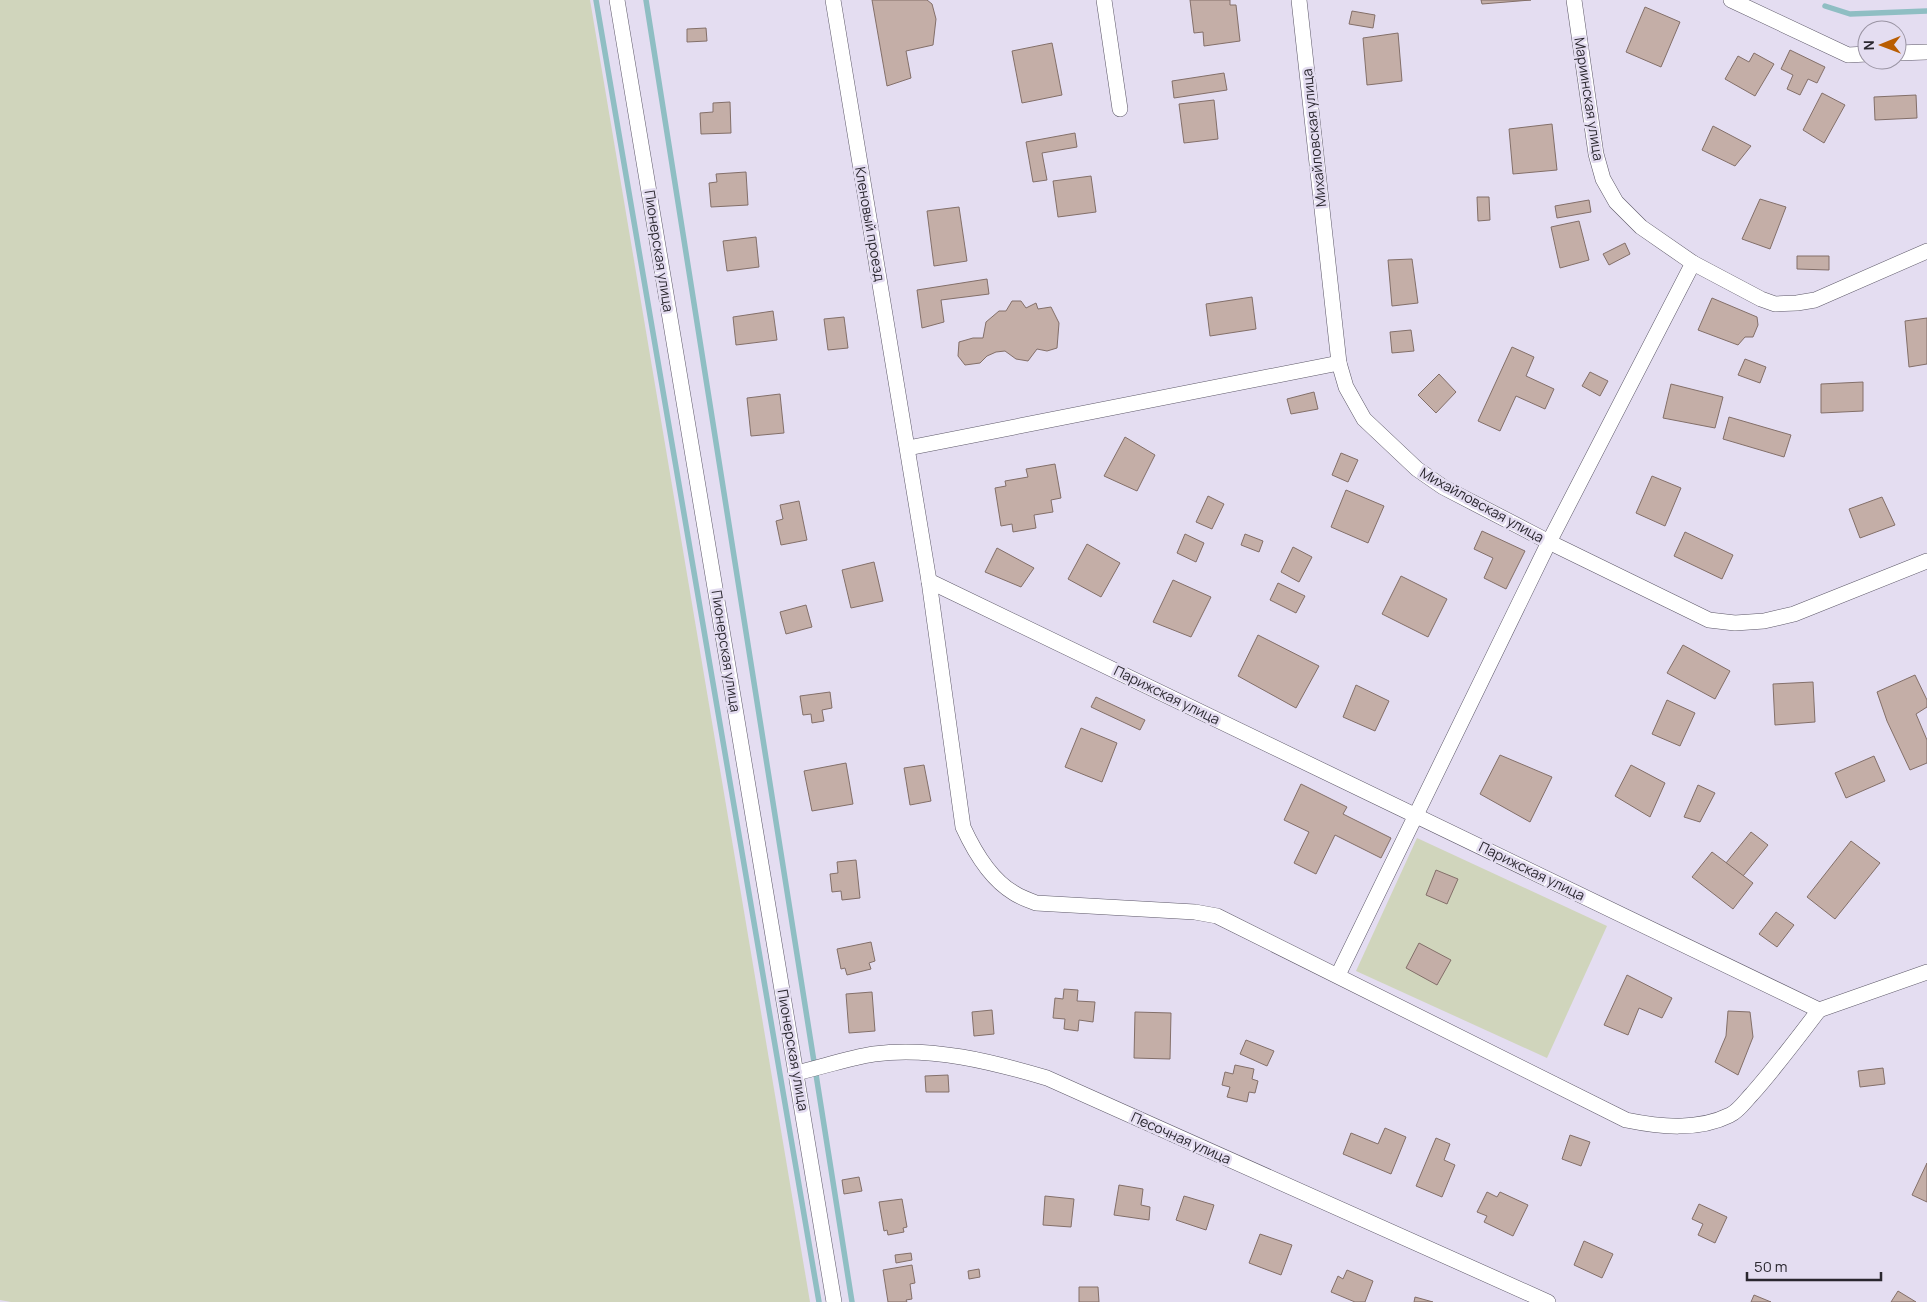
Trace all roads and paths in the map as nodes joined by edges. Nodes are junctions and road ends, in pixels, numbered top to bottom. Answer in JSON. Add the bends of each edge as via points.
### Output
{"nodes":[{"id":1,"x":617,"y":0,"type":"edge"},
{"id":2,"x":832,"y":0,"type":"edge"},
{"id":3,"x":1104,"y":0,"type":"edge"},
{"id":4,"x":1299,"y":0,"type":"edge"},
{"id":5,"x":1574,"y":0,"type":"edge"},
{"id":6,"x":1731,"y":0,"type":"edge"},
{"id":7,"x":1927,"y":52,"type":"edge"},
{"id":8,"x":1907,"y":53,"type":"edge"},
{"id":9,"x":1857,"y":55,"type":"edge"},
{"id":10,"x":1120,"y":109,"type":"dead end"},
{"id":11,"x":1927,"y":251,"type":"edge"},
{"id":12,"x":1693,"y":263,"type":"junction"},
{"id":13,"x":1340,"y":364,"type":"junction"},
{"id":14,"x":908,"y":448,"type":"junction"},
{"id":15,"x":1549,"y":542,"type":"junction"},
{"id":16,"x":1927,"y":562,"type":"edge"},
{"id":17,"x":929,"y":581,"type":"junction"},
{"id":18,"x":1415,"y":815,"type":"junction"},
{"id":19,"x":1927,"y":972,"type":"edge"},
{"id":20,"x":1338,"y":975,"type":"junction"},
{"id":21,"x":1818,"y":1010,"type":"junction"},
{"id":22,"x":796,"y":1072,"type":"junction"},
{"id":23,"x":834,"y":1302,"type":"edge"},
{"id":24,"x":1548,"y":1302,"type":"edge"}],
"edges":[{"from":1,"to":22,"type":"street","name":"Пионерская улица"},
{"from":2,"to":14,"type":"street","name":"Кленовый проезд"},
{"from":3,"to":10,"type":"street"},
{"from":4,"to":13,"type":"street","name":"Михайловская улица"},
{"from":5,"to":12,"type":"street","name":"Мариинская улица","via":[[1596,154],[1603,179],[1616,202],[1641,227]]},
{"from":6,"to":9,"type":"street","via":[[1848,55]]},
{"from":7,"to":8,"type":"street"},
{"from":11,"to":12,"type":"street","name":"Мариинская улица","via":[[1815,300],[1797,303],[1775,304],[1761,299]]},
{"from":12,"to":15,"type":"street"},
{"from":13,"to":14,"type":"street"},
{"from":13,"to":15,"type":"street","name":"Михайловская улица","via":[[1346,387],[1364,419],[1417,470]]},
{"from":14,"to":17,"type":"street"},
{"from":15,"to":16,"type":"street","name":"Михайловская улица","via":[[1709,620],[1735,623],[1794,614]]},
{"from":15,"to":18,"type":"street"},
{"from":17,"to":18,"type":"street","name":"Парижская улица"},
{"from":17,"to":20,"type":"street","via":[[963,827],[975,854],[992,874],[1012,892],[1036,903],[1217,916]]},
{"from":18,"to":20,"type":"street"},
{"from":18,"to":21,"type":"street","name":"Парижская улица"},
{"from":19,"to":21,"type":"street"},
{"from":20,"to":21,"type":"street","via":[[1626,1120],[1671,1127],[1712,1121],[1732,1114],[1776,1066]]},
{"from":22,"to":23,"type":"street","name":"Пионерская улица"},
{"from":22,"to":24,"type":"street","name":"Песочная улица","via":[[874,1054],[914,1053],[982,1062],[1047,1078]]}]}
